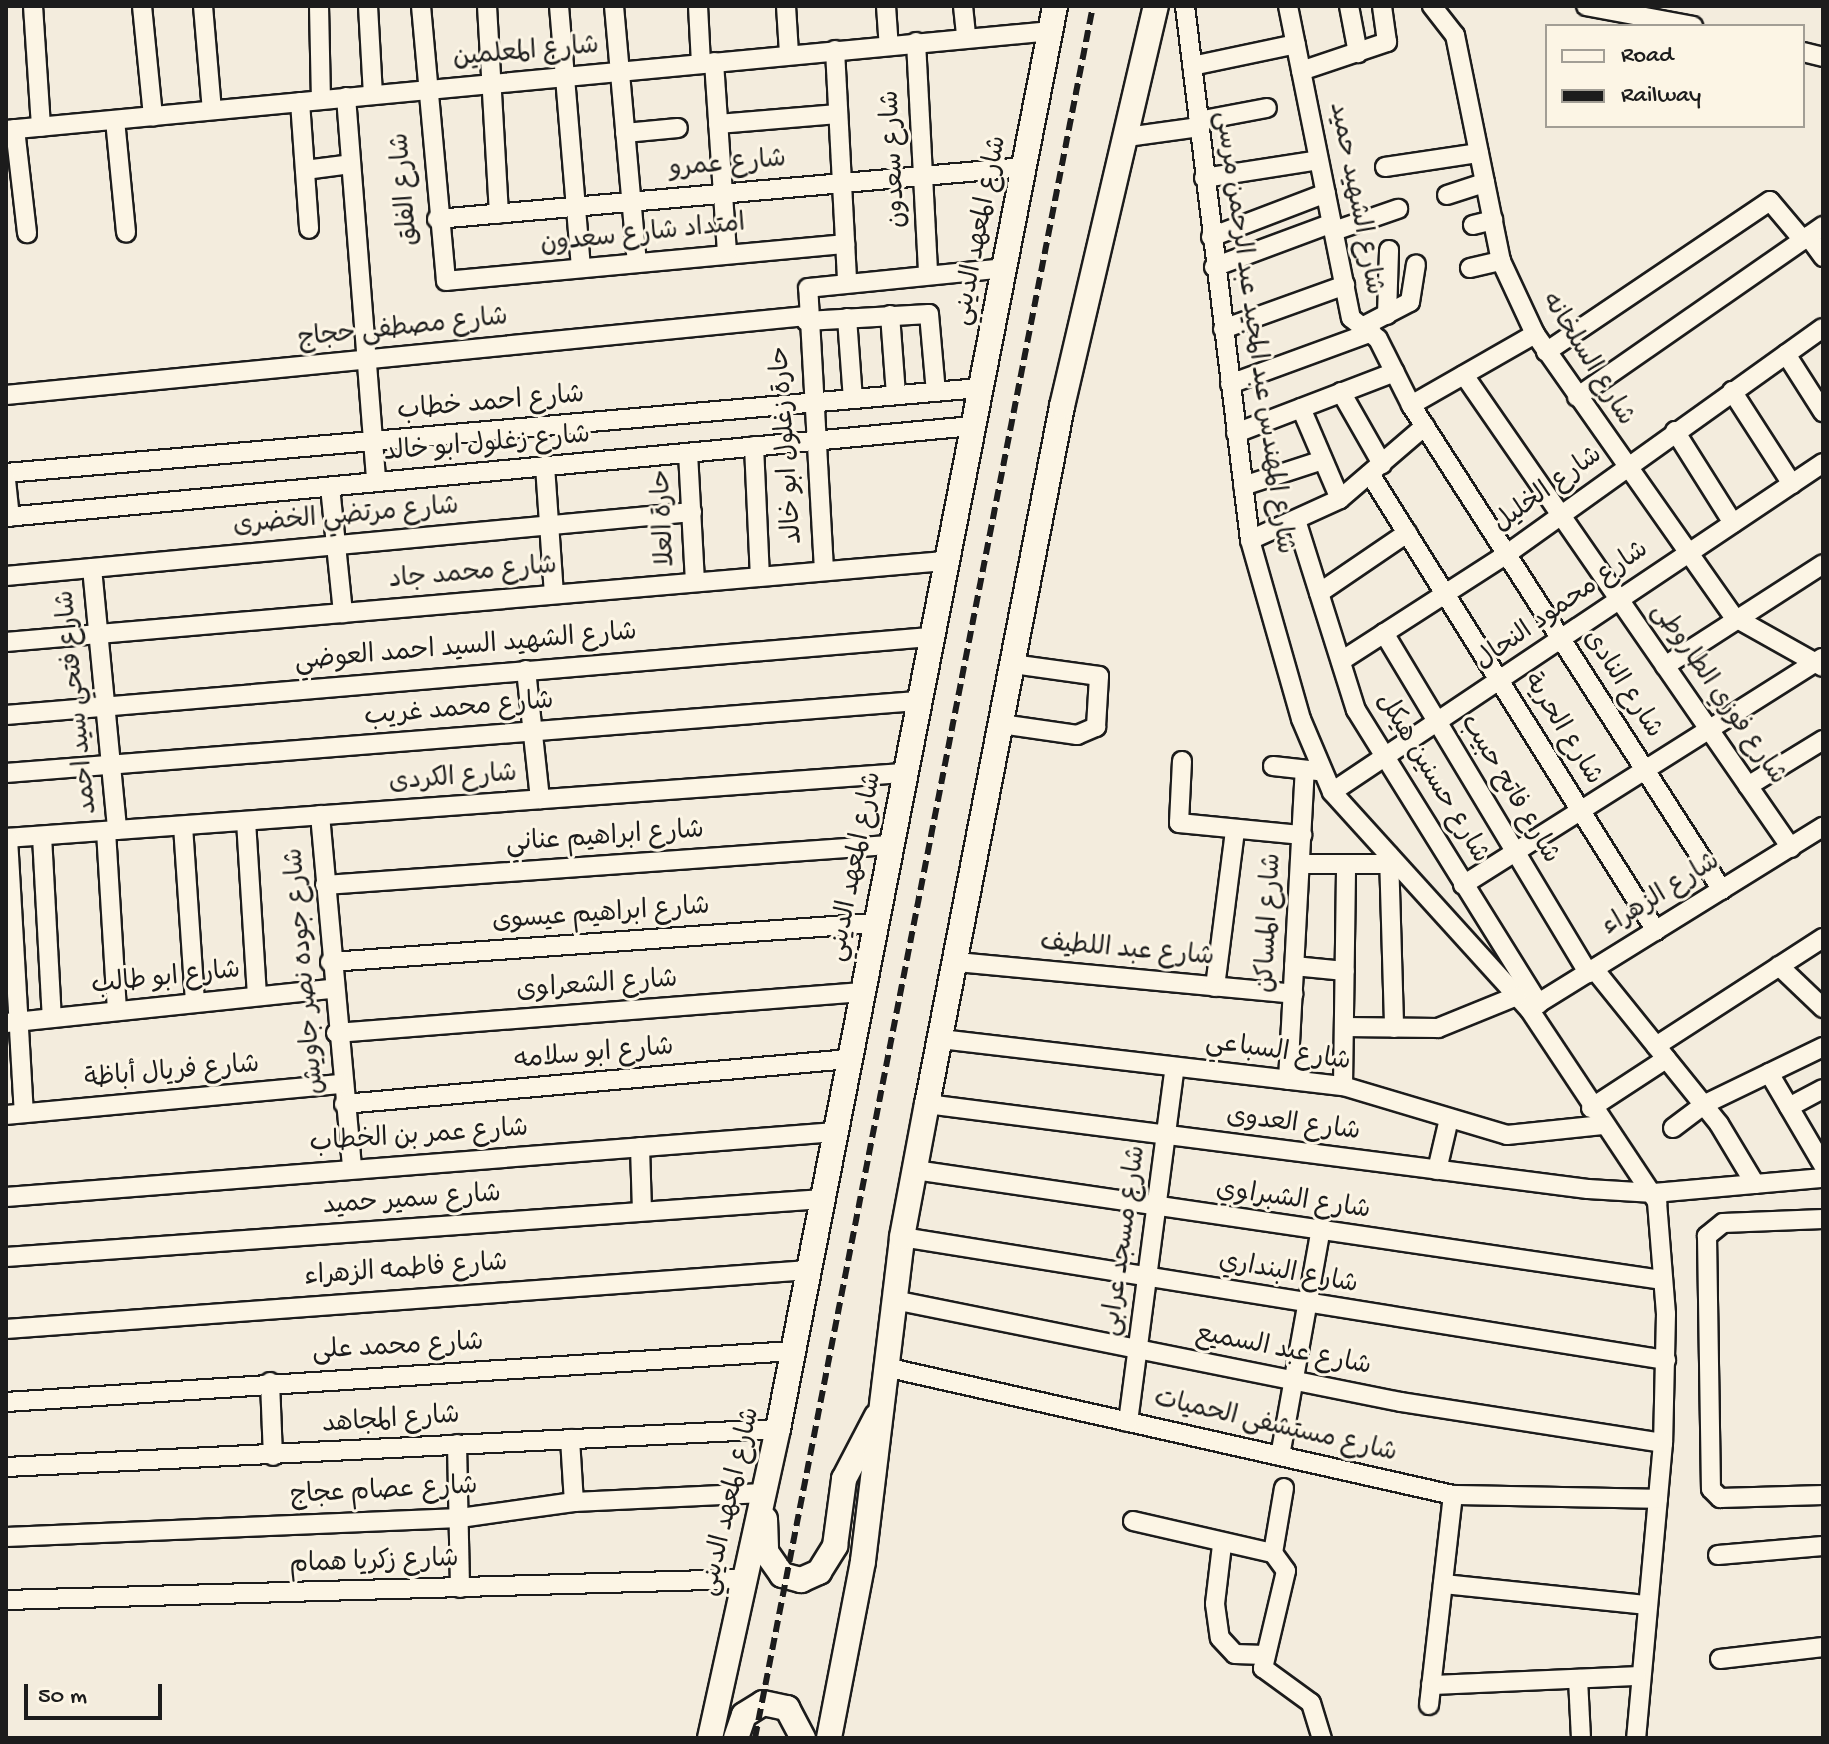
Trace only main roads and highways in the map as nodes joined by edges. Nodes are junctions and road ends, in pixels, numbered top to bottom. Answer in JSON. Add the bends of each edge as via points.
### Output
{"nodes":[{"id":1,"x":1055,"y":6,"type":"edge"},
{"id":2,"x":1156,"y":6,"type":"edge"},
{"id":3,"x":879,"y":1413,"type":"junction"},
{"id":4,"x":764,"y":1493,"type":"junction"},
{"id":5,"x":710,"y":1738,"type":"edge"},
{"id":6,"x":736,"y":1738,"type":"edge"},
{"id":7,"x":803,"y":1738,"type":"edge"},
{"id":8,"x":829,"y":1738,"type":"edge"}],
"edges":[{"from":1,"to":4,"type":"main road","name":"شارع المعهد الديني"},
{"from":2,"to":3,"type":"main road","via":[[1062,406],[902,1237]]},
{"from":3,"to":4,"type":"main road","via":[[844,1479],[835,1546],[819,1572],[793,1579],[772,1565]]},
{"from":3,"to":8,"type":"main road","via":[[863,1561]]},
{"from":4,"to":5,"type":"main road","name":"شارع المعهد الديني"},
{"from":6,"to":7,"type":"main road","via":[[744,1715],[763,1703],[787,1708]]}]}
